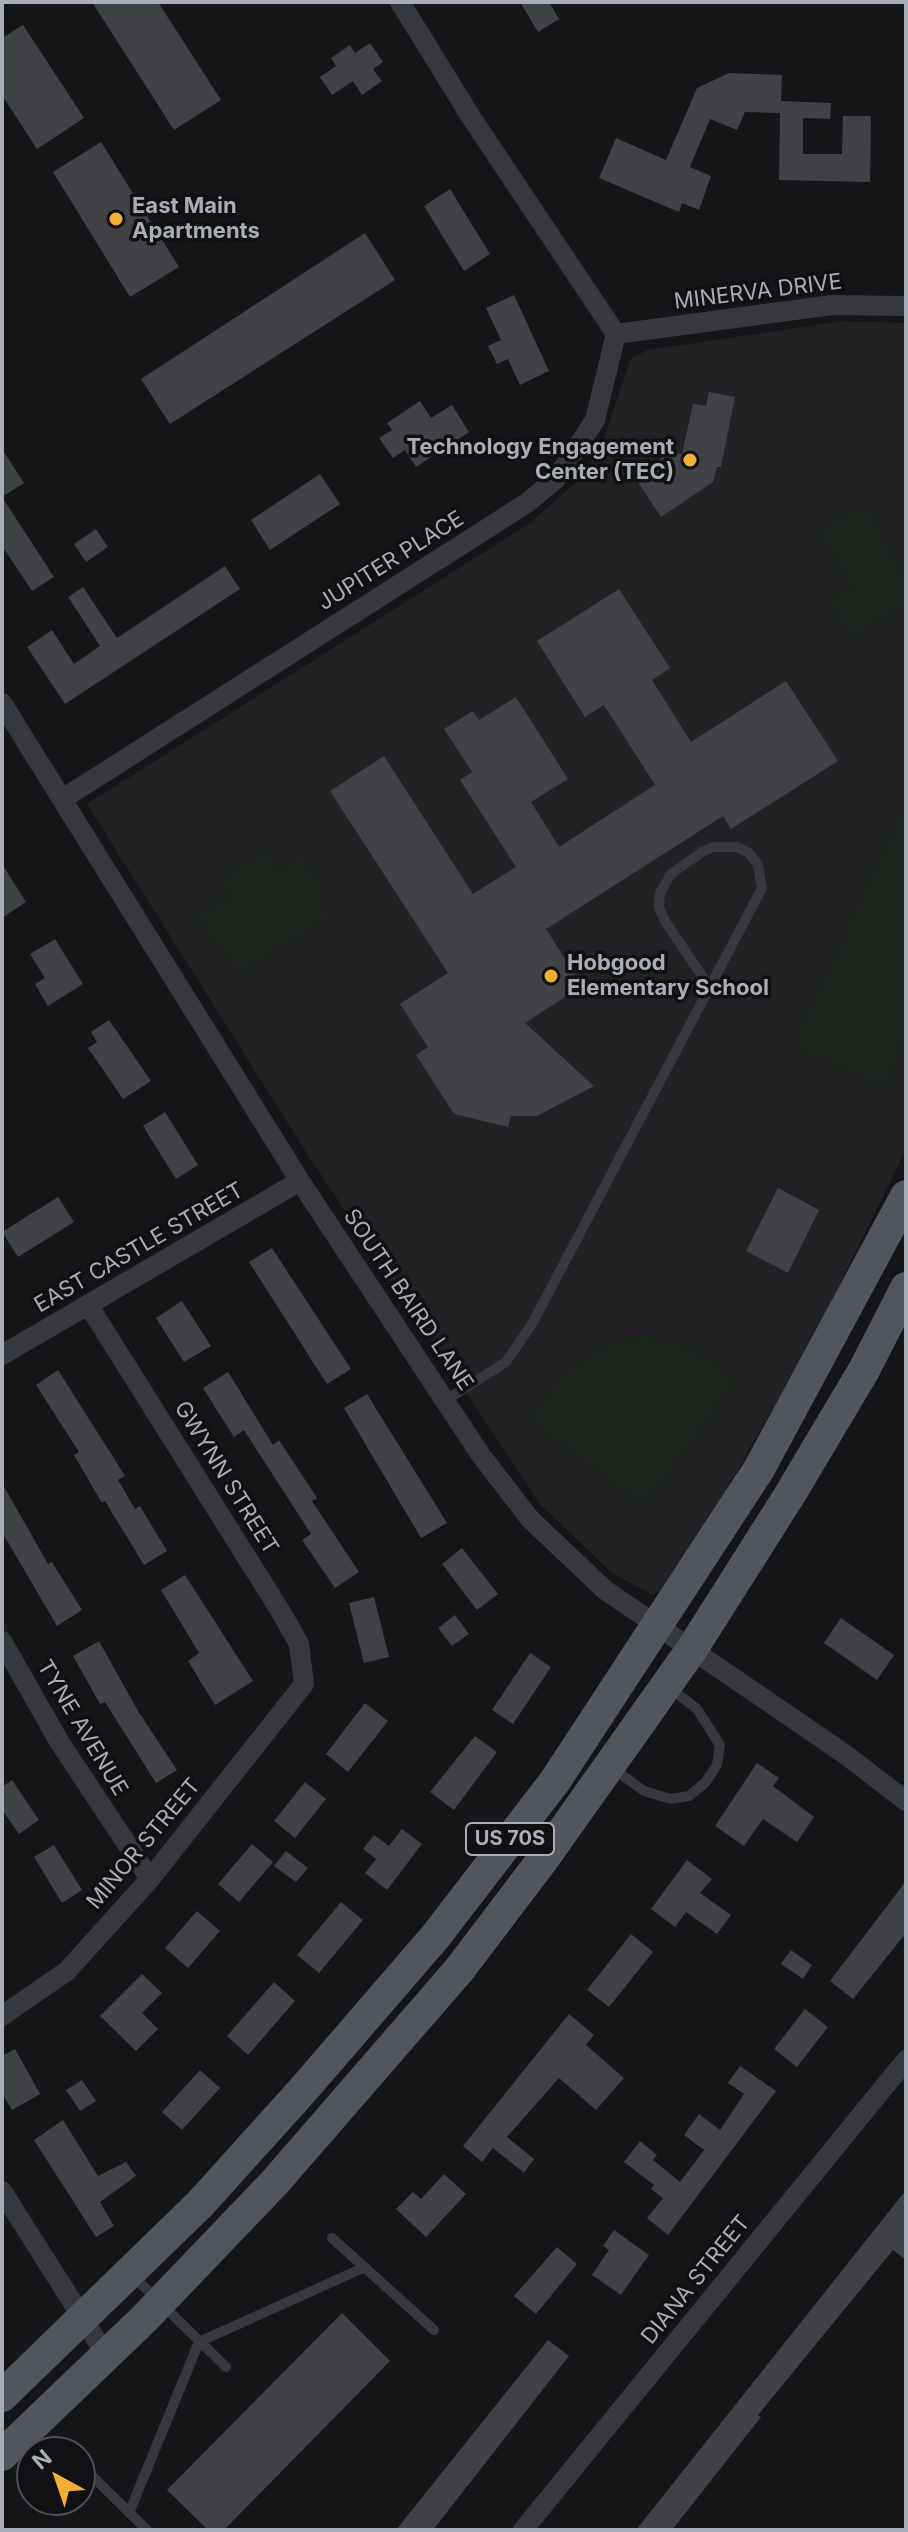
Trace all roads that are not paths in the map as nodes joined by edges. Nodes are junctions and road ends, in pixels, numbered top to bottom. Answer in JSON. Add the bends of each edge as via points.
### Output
{"nodes":[{"id":1,"x":400,"y":2,"type":"edge"},
{"id":2,"x":906,"y":306,"type":"edge"},
{"id":3,"x":616,"y":334,"type":"junction"},
{"id":4,"x":2,"y":703,"type":"edge"},
{"id":5,"x":64,"y":798,"type":"junction"},
{"id":6,"x":708,"y":985,"type":"junction"},
{"id":7,"x":300,"y":1181,"type":"junction"},
{"id":8,"x":906,"y":1196,"type":"edge"},
{"id":9,"x":889,"y":1285,"type":"edge"},
{"id":10,"x":89,"y":1306,"type":"junction"},
{"id":11,"x":2,"y":1355,"type":"edge"},
{"id":12,"x":446,"y":1400,"type":"junction"},
{"id":13,"x":659,"y":1627,"type":"junction"},
{"id":14,"x":2,"y":1641,"type":"edge"},
{"id":15,"x":692,"y":1649,"type":"junction"},
{"id":16,"x":304,"y":1684,"type":"joint"},
{"id":17,"x":666,"y":1685,"type":"junction"},
{"id":18,"x":610,"y":1766,"type":"junction"},
{"id":19,"x":906,"y":1801,"type":"edge"},
{"id":20,"x":150,"y":1879,"type":"junction"},
{"id":21,"x":2,"y":2016,"type":"edge"},
{"id":22,"x":906,"y":2060,"type":"edge"},
{"id":23,"x":2,"y":2191,"type":"edge"},
{"id":24,"x":332,"y":2238,"type":"dead end"},
{"id":25,"x":365,"y":2267,"type":"junction"},
{"id":26,"x":130,"y":2272,"type":"junction"},
{"id":27,"x":159,"y":2303,"type":"junction"},
{"id":28,"x":84,"y":2318,"type":"junction"},
{"id":29,"x":434,"y":2330,"type":"dead end"},
{"id":30,"x":199,"y":2342,"type":"junction"},
{"id":31,"x":106,"y":2355,"type":"junction"},
{"id":32,"x":226,"y":2367,"type":"dead end"},
{"id":33,"x":2,"y":2396,"type":"edge"},
{"id":34,"x":2,"y":2455,"type":"edge"},
{"id":35,"x":96,"y":2480,"type":"edge"},
{"id":36,"x":129,"y":2513,"type":"junction"},
{"id":37,"x":147,"y":2530,"type":"edge"},
{"id":38,"x":523,"y":2530,"type":"edge"}],
"edges":[{"from":1,"to":3,"type":"street"},
{"from":2,"to":3,"type":"street","name":"MINERVA DRIVE","via":[[832,305]]},
{"from":3,"to":5,"type":"street","name":"JUPITER PLACE","via":[[595,420],[556,479],[527,503]]},
{"from":4,"to":5,"type":"street","name":"SOUTH BAIRD LANE"},
{"from":5,"to":7,"type":"street","name":"SOUTH BAIRD LANE"},
{"from":6,"to":6,"type":"lane","via":[[762,888],[758,865],[737,847],[702,852],[671,874],[660,893],[665,921]]},
{"from":6,"to":12,"type":"lane","via":[[532,1324],[506,1362]]},
{"from":7,"to":10,"type":"street","name":"EAST CASTLE STREET"},
{"from":7,"to":12,"type":"street","name":"SOUTH BAIRD LANE"},
{"from":8,"to":9,"type":"main road","number":"US 70S"},
{"from":9,"to":13,"type":"main road","number":"US 70S","via":[[759,1469]]},
{"from":9,"to":15,"type":"main road","number":"US 70S","via":[[864,1370]]},
{"from":10,"to":11,"type":"street","name":"EAST CASTLE STREET"},
{"from":10,"to":16,"type":"street","name":"GWYNN STREET","via":[[281,1612],[299,1644]]},
{"from":12,"to":13,"type":"street","name":"SOUTH BAIRD LANE","via":[[530,1519],[605,1590]]},
{"from":13,"to":15,"type":"street","name":"SOUTH BAIRD LANE"},
{"from":13,"to":26,"type":"main road","number":"US 70S","via":[[555,1781],[435,1937],[271,2125]]},
{"from":14,"to":20,"type":"street","name":"TYNE AVENUE","via":[[60,1743]]},
{"from":15,"to":17,"type":"main road","number":"US 70S"},
{"from":15,"to":19,"type":"street","name":"SOUTH BAIRD LANE"},
{"from":16,"to":20,"type":"street","name":"MINOR STREET"},
{"from":17,"to":18,"type":"main road","number":"US 70S"},
{"from":17,"to":18,"type":"lane","via":[[697,1709],[720,1745],[717,1765],[705,1783],[689,1796],[671,1799],[644,1791]]},
{"from":18,"to":27,"type":"main road","number":"US 70S","via":[[459,1970],[275,2182]]},
{"from":20,"to":21,"type":"street","name":"MINOR STREET","via":[[60,1979]]},
{"from":22,"to":38,"type":"street","name":"DIANA STREET"},
{"from":23,"to":28,"type":"street"},
{"from":24,"to":25,"type":"lane"},
{"from":25,"to":29,"type":"lane"},
{"from":25,"to":30,"type":"lane"},
{"from":26,"to":27,"type":"lane"},
{"from":26,"to":28,"type":"main road","number":"US 70S"},
{"from":27,"to":30,"type":"lane"},
{"from":27,"to":31,"type":"main road","number":"US 70S"},
{"from":28,"to":31,"type":"street"},
{"from":28,"to":33,"type":"main road","number":"US 70S"},
{"from":30,"to":32,"type":"lane"},
{"from":30,"to":36,"type":"lane"},
{"from":31,"to":34,"type":"main road","number":"US 70S"},
{"from":35,"to":36,"type":"lane"},
{"from":36,"to":37,"type":"lane"}]}
